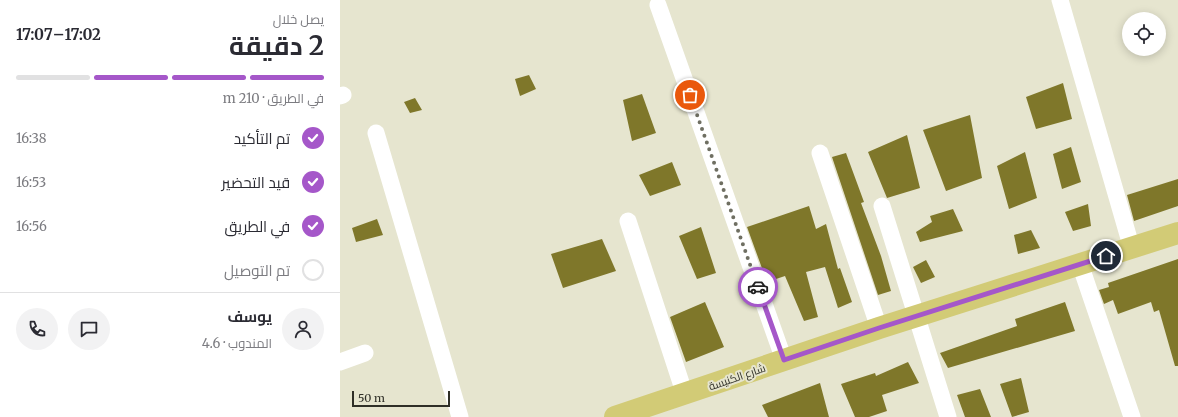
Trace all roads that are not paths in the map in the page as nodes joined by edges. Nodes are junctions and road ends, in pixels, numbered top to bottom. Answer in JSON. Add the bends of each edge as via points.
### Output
{"nodes":[{"id":1,"x":1060,"y":0,"type":"edge"},
{"id":2,"x":658,"y":5,"type":"dead end"},
{"id":3,"x":376,"y":133,"type":"dead end"},
{"id":4,"x":820,"y":154,"type":"dead end"},
{"id":5,"x":882,"y":206,"type":"dead end"},
{"id":6,"x":628,"y":221,"type":"dead end"},
{"id":7,"x":1178,"y":233,"type":"edge"},
{"id":8,"x":1132,"y":249,"type":"junction"},
{"id":9,"x":1080,"y":264,"type":"junction"},
{"id":10,"x":917,"y":317,"type":"junction"},
{"id":11,"x":879,"y":328,"type":"junction"},
{"id":12,"x":365,"y":353,"type":"dead end"},
{"id":13,"x":784,"y":360,"type":"junction"},
{"id":14,"x":340,"y":362,"type":"edge"},
{"id":15,"x":685,"y":395,"type":"junction"},
{"id":16,"x":659,"y":410,"type":"edge"},
{"id":17,"x":460,"y":417,"type":"edge"},
{"id":18,"x":615,"y":417,"type":"edge"},
{"id":19,"x":948,"y":417,"type":"edge"},
{"id":20,"x":1132,"y":417,"type":"edge"}],
"edges":[{"from":1,"to":8,"type":"street"},
{"from":2,"to":13,"type":"street"},
{"from":3,"to":17,"type":"street"},
{"from":4,"to":11,"type":"street"},
{"from":5,"to":10,"type":"street"},
{"from":6,"to":15,"type":"street"},
{"from":7,"to":8,"type":"main road","name":"شارع الكنيسة"},
{"from":8,"to":9,"type":"main road","name":"شارع الكنيسة"},
{"from":9,"to":10,"type":"main road","name":"شارع الكنيسة"},
{"from":9,"to":20,"type":"street"},
{"from":10,"to":11,"type":"main road","name":"شارع الكنيسة"},
{"from":10,"to":19,"type":"street"},
{"from":11,"to":13,"type":"main road","name":"شارع الكنيسة"},
{"from":12,"to":14,"type":"street"},
{"from":13,"to":15,"type":"main road","name":"شارع الكنيسة"},
{"from":15,"to":16,"type":"main road","name":"شارع الكنيسة"},
{"from":16,"to":18,"type":"main road","name":"شارع الكنيسة"}]}
